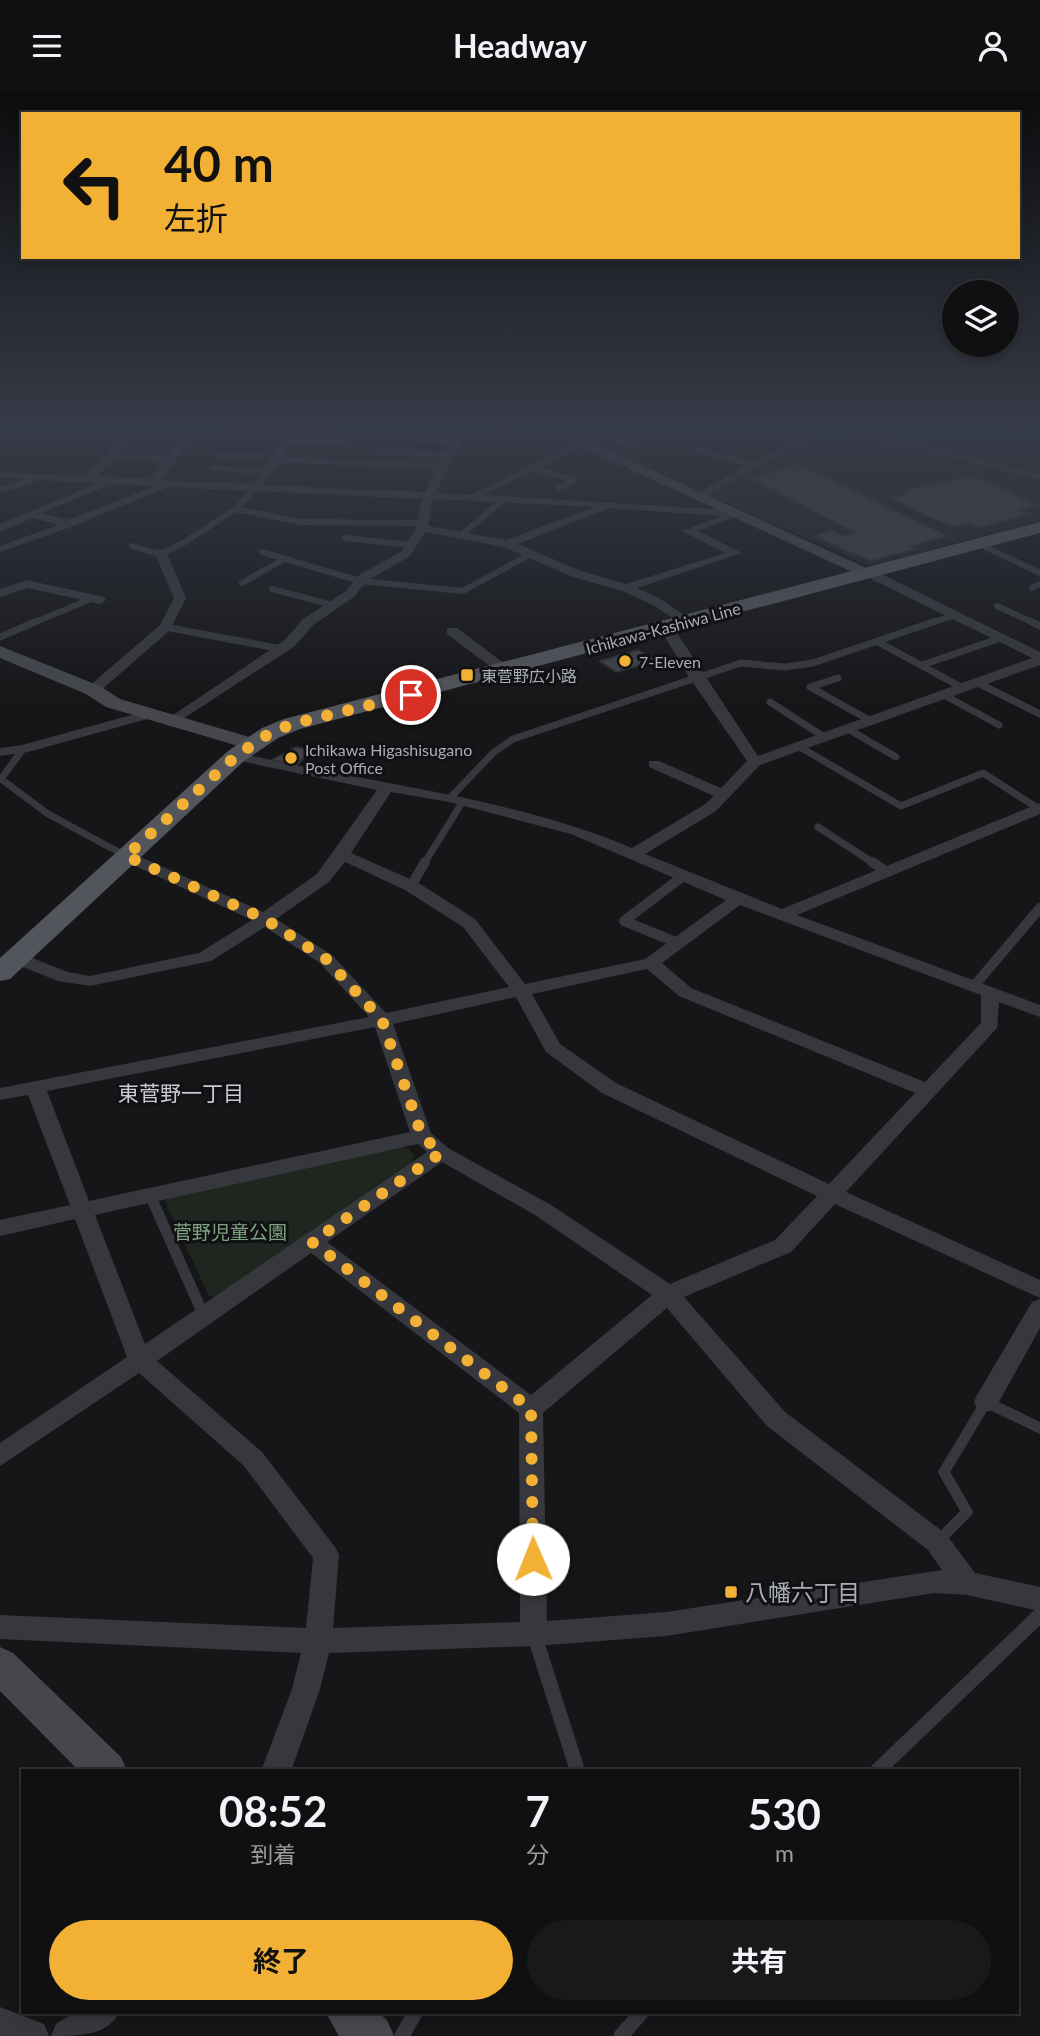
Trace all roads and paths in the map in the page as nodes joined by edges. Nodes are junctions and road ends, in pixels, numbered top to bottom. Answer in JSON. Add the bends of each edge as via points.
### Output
{"nodes":[{"id":1,"x":52,"y":522,"type":"edge"},
{"id":2,"x":75,"y":522,"type":"edge"},
{"id":3,"x":213,"y":522,"type":"edge"},
{"id":4,"x":324,"y":522,"type":"edge"},
{"id":5,"x":422,"y":522,"type":"edge"},
{"id":6,"x":476,"y":522,"type":"edge"},
{"id":7,"x":567,"y":522,"type":"edge"},
{"id":8,"x":716,"y":522,"type":"edge"},
{"id":9,"x":756,"y":522,"type":"edge"},
{"id":10,"x":421,"y":525,"type":"junction"},
{"id":11,"x":64,"y":526,"type":"junction"},
{"id":12,"x":1040,"y":527,"type":"edge"},
{"id":13,"x":461,"y":535,"type":"junction"},
{"id":14,"x":345,"y":538,"type":"dead end"},
{"id":15,"x":977,"y":543,"type":"junction"},
{"id":16,"x":507,"y":544,"type":"junction"},
{"id":17,"x":411,"y":545,"type":"junction"},
{"id":18,"x":132,"y":546,"type":"dead end"},
{"id":19,"x":0,"y":549,"type":"edge"},
{"id":20,"x":262,"y":552,"type":"dead end"},
{"id":21,"x":161,"y":554,"type":"junction"},
{"id":22,"x":531,"y":554,"type":"junction"},
{"id":23,"x":284,"y":559,"type":"junction"},
{"id":24,"x":867,"y":572,"type":"junction"},
{"id":25,"x":1040,"y":573,"type":"edge"},
{"id":26,"x":360,"y":581,"type":"junction"},
{"id":27,"x":242,"y":583,"type":"dead end"},
{"id":28,"x":1040,"y":585,"type":"edge"},
{"id":29,"x":626,"y":587,"type":"junction"},
{"id":30,"x":1032,"y":588,"type":"dead end"},
{"id":31,"x":272,"y":590,"type":"dead end"},
{"id":32,"x":0,"y":593,"type":"edge"},
{"id":33,"x":96,"y":599,"type":"joint"},
{"id":34,"x":333,"y":605,"type":"junction"},
{"id":35,"x":997,"y":607,"type":"dead end"},
{"id":36,"x":955,"y":615,"type":"junction"},
{"id":37,"x":675,"y":624,"type":"junction"},
{"id":38,"x":1040,"y":626,"type":"edge"},
{"id":39,"x":165,"y":627,"type":"junction"},
{"id":40,"x":452,"y":631,"type":"dead end"},
{"id":41,"x":1001,"y":638,"type":"junction"},
{"id":42,"x":878,"y":642,"type":"junction"},
{"id":43,"x":1,"y":649,"type":"edge"},
{"id":44,"x":282,"y":649,"type":"junction"},
{"id":45,"x":1040,"y":659,"type":"edge"},
{"id":46,"x":922,"y":665,"type":"junction"},
{"id":47,"x":504,"y":670,"type":"junction"},
{"id":48,"x":696,"y":677,"type":"junction"},
{"id":49,"x":838,"y":678,"type":"dead end"},
{"id":50,"x":971,"y":685,"type":"junction"},
{"id":51,"x":93,"y":690,"type":"junction"},
{"id":52,"x":944,"y":695,"type":"junction"},
{"id":53,"x":770,"y":702,"type":"dead end"},
{"id":54,"x":1040,"y":714,"type":"edge"},
{"id":55,"x":146,"y":715,"type":"junction"},
{"id":56,"x":870,"y":721,"type":"junction"},
{"id":57,"x":172,"y":722,"type":"junction"},
{"id":58,"x":999,"y":725,"type":"dead end"},
{"id":59,"x":848,"y":729,"type":"junction"},
{"id":60,"x":824,"y":737,"type":"junction"},
{"id":61,"x":798,"y":746,"type":"junction"},
{"id":62,"x":23,"y":749,"type":"junction"},
{"id":63,"x":244,"y":750,"type":"junction"},
{"id":64,"x":0,"y":752,"type":"edge"},
{"id":65,"x":895,"y":757,"type":"dead end"},
{"id":66,"x":755,"y":762,"type":"junction"},
{"id":67,"x":654,"y":764,"type":"dead end"},
{"id":68,"x":387,"y":786,"type":"junction"},
{"id":69,"x":723,"y":794,"type":"junction"},
{"id":70,"x":456,"y":799,"type":"junction"},
{"id":71,"x":1040,"y":809,"type":"edge"},
{"id":72,"x":818,"y":827,"type":"dead end"},
{"id":73,"x":342,"y":855,"type":"junction"},
{"id":74,"x":632,"y":855,"type":"junction"},
{"id":75,"x":126,"y":856,"type":"junction"},
{"id":76,"x":887,"y":872,"type":"junction"},
{"id":77,"x":682,"y":877,"type":"junction"},
{"id":78,"x":411,"y":886,"type":"junction"},
{"id":79,"x":738,"y":899,"type":"junction"},
{"id":80,"x":1040,"y":908,"type":"edge"},
{"id":81,"x":782,"y":915,"type":"junction"},
{"id":82,"x":265,"y":919,"type":"junction"},
{"id":83,"x":678,"y":943,"type":"junction"},
{"id":84,"x":5,"y":961,"type":"edge"},
{"id":85,"x":651,"y":963,"type":"junction"},
{"id":86,"x":981,"y":989,"type":"junction"},
{"id":87,"x":522,"y":992,"type":"junction"},
{"id":88,"x":1040,"y":1011,"type":"edge"},
{"id":89,"x":382,"y":1020,"type":"junction"},
{"id":90,"x":35,"y":1087,"type":"junction"},
{"id":91,"x":928,"y":1091,"type":"junction"},
{"id":92,"x":0,"y":1094,"type":"edge"},
{"id":93,"x":422,"y":1136,"type":"junction"},
{"id":94,"x":441,"y":1153,"type":"junction"},
{"id":95,"x":833,"y":1192,"type":"junction"},
{"id":96,"x":150,"y":1195,"type":"junction"},
{"id":97,"x":82,"y":1210,"type":"junction"},
{"id":98,"x":0,"y":1228,"type":"edge"},
{"id":99,"x":312,"y":1242,"type":"junction"},
{"id":100,"x":1040,"y":1290,"type":"edge"},
{"id":101,"x":668,"y":1294,"type":"junction"},
{"id":102,"x":1040,"y":1308,"type":"edge"},
{"id":103,"x":204,"y":1316,"type":"junction"},
{"id":104,"x":139,"y":1360,"type":"junction"},
{"id":105,"x":986,"y":1402,"type":"junction"},
{"id":106,"x":531,"y":1409,"type":"junction"},
{"id":107,"x":1040,"y":1428,"type":"edge"},
{"id":108,"x":0,"y":1456,"type":"edge"},
{"id":109,"x":937,"y":1542,"type":"junction"},
{"id":110,"x":967,"y":1583,"type":"junction"},
{"id":111,"x":1040,"y":1598,"type":"edge"},
{"id":112,"x":1040,"y":1615,"type":"edge"},
{"id":113,"x":0,"y":1627,"type":"edge"},
{"id":114,"x":534,"y":1634,"type":"junction"},
{"id":115,"x":318,"y":1641,"type":"junction"},
{"id":116,"x":0,"y":1665,"type":"edge"},
{"id":117,"x":105,"y":1769,"type":"edge"},
{"id":118,"x":277,"y":1769,"type":"edge"},
{"id":119,"x":575,"y":1769,"type":"edge"},
{"id":120,"x":879,"y":1769,"type":"edge"},
{"id":121,"x":101,"y":2014,"type":"edge"},
{"id":122,"x":349,"y":2014,"type":"edge"},
{"id":123,"x":414,"y":2014,"type":"edge"},
{"id":124,"x":640,"y":2014,"type":"edge"},
{"id":125,"x":0,"y":2023,"type":"edge"},
{"id":126,"x":32,"y":2036,"type":"edge"},
{"id":127,"x":68,"y":2036,"type":"edge"},
{"id":128,"x":371,"y":2036,"type":"edge"},
{"id":129,"x":402,"y":2036,"type":"edge"},
{"id":130,"x":621,"y":2036,"type":"edge"}],
"edges":[{"from":1,"to":11,"type":"street"},
{"from":2,"to":11,"type":"street"},
{"from":3,"to":21,"type":"lane","via":[[181,547]]},
{"from":4,"to":10,"type":"lane"},
{"from":5,"to":10,"type":"street"},
{"from":6,"to":13,"type":"lane"},
{"from":7,"to":16,"type":"street"},
{"from":8,"to":29,"type":"street","via":[[688,531],[736,553]]},
{"from":9,"to":24,"type":"street"},
{"from":10,"to":13,"type":"street"},
{"from":10,"to":17,"type":"street"},
{"from":11,"to":19,"type":"lane"},
{"from":12,"to":15,"type":"main road","name":"Ichikawa-Kashiwa Line"},
{"from":13,"to":16,"type":"street"},
{"from":14,"to":17,"type":"lane"},
{"from":15,"to":24,"type":"main road","name":"Ichikawa-Kashiwa Line"},
{"from":15,"to":25,"type":"lane"},
{"from":16,"to":22,"type":"street"},
{"from":17,"to":26,"type":"street","via":[[406,553]]},
{"from":18,"to":21,"type":"lane"},
{"from":20,"to":23,"type":"lane"},
{"from":21,"to":39,"type":"street","via":[[180,598]]},
{"from":22,"to":26,"type":"lane","via":[[463,591]]},
{"from":22,"to":29,"type":"street","via":[[577,574]]},
{"from":23,"to":26,"type":"lane"},
{"from":23,"to":27,"type":"lane"},
{"from":24,"to":36,"type":"street"},
{"from":24,"to":37,"type":"main road","name":"Ichikawa-Kashiwa Line"},
{"from":26,"to":34,"type":"street"},
{"from":28,"to":30,"type":"lane"},
{"from":29,"to":37,"type":"street","via":[[657,602]]},
{"from":31,"to":34,"type":"lane"},
{"from":32,"to":33,"type":"street","via":[[27,584]]},
{"from":33,"to":43,"type":"lane"},
{"from":34,"to":44,"type":"street"},
{"from":35,"to":38,"type":"lane"},
{"from":36,"to":41,"type":"street"},
{"from":36,"to":42,"type":"lane"},
{"from":37,"to":47,"type":"main road","name":"Ichikawa-Kashiwa Line"},
{"from":37,"to":48,"type":"street"},
{"from":39,"to":44,"type":"lane"},
{"from":39,"to":51,"type":"street"},
{"from":40,"to":47,"type":"street"},
{"from":41,"to":45,"type":"street"},
{"from":41,"to":46,"type":"lane"},
{"from":42,"to":46,"type":"lane"},
{"from":42,"to":48,"type":"lane","via":[[813,663],[785,667],[741,663]]},
{"from":43,"to":51,"type":"street"},
{"from":44,"to":57,"type":"street"},
{"from":45,"to":50,"type":"street"},
{"from":46,"to":50,"type":"lane"},
{"from":47,"to":63,"type":"main road","name":"Ichikawa-Kashiwa Line","via":[[292,724]]},
{"from":48,"to":66,"type":"street"},
{"from":48,"to":70,"type":"lane","via":[[513,739],[493,753]]},
{"from":49,"to":56,"type":"lane","via":[[810,687]]},
{"from":50,"to":52,"type":"street"},
{"from":50,"to":54,"type":"lane"},
{"from":51,"to":55,"type":"street"},
{"from":52,"to":56,"type":"street"},
{"from":52,"to":58,"type":"lane"},
{"from":53,"to":60,"type":"lane"},
{"from":55,"to":57,"type":"street"},
{"from":55,"to":62,"type":"street"},
{"from":56,"to":59,"type":"street"},
{"from":57,"to":63,"type":"street"},
{"from":59,"to":60,"type":"street"},
{"from":59,"to":65,"type":"lane"},
{"from":60,"to":61,"type":"street"},
{"from":61,"to":66,"type":"street"},
{"from":61,"to":71,"type":"lane","via":[[901,806],[983,773]]},
{"from":62,"to":64,"type":"street"},
{"from":62,"to":75,"type":"lane","via":[[1,779],[48,814]]},
{"from":63,"to":68,"type":"street","via":[[293,770]]},
{"from":63,"to":75,"type":"main road","name":"Ichikawa-Kashiwa Line"},
{"from":66,"to":69,"type":"street"},
{"from":67,"to":69,"type":"street"},
{"from":68,"to":70,"type":"street"},
{"from":68,"to":73,"type":"street"},
{"from":69,"to":74,"type":"street","via":[[691,822]]},
{"from":70,"to":74,"type":"street","via":[[578,831]]},
{"from":70,"to":78,"type":"lane"},
{"from":71,"to":76,"type":"street"},
{"from":72,"to":76,"type":"lane"},
{"from":73,"to":78,"type":"street"},
{"from":73,"to":82,"type":"street","via":[[306,893]]},
{"from":74,"to":77,"type":"street"},
{"from":75,"to":82,"type":"street"},
{"from":75,"to":84,"type":"main road","name":"Ichikawa-Kashiwa Line"},
{"from":76,"to":81,"type":"street"},
{"from":77,"to":79,"type":"street"},
{"from":77,"to":83,"type":"lane","via":[[624,921]]},
{"from":78,"to":87,"type":"street","via":[[469,923]]},
{"from":79,"to":81,"type":"street"},
{"from":79,"to":83,"type":"street"},
{"from":80,"to":86,"type":"lane"},
{"from":81,"to":86,"type":"street"},
{"from":82,"to":84,"type":"street","via":[[195,960],[90,981]]},
{"from":82,"to":89,"type":"street","via":[[326,959]]},
{"from":83,"to":85,"type":"street"},
{"from":85,"to":87,"type":"street"},
{"from":85,"to":91,"type":"street","via":[[685,992]]},
{"from":86,"to":88,"type":"street"},
{"from":86,"to":91,"type":"street","via":[[990,1024]]},
{"from":87,"to":89,"type":"street"},
{"from":87,"to":95,"type":"street","via":[[553,1048],[609,1088]]},
{"from":89,"to":90,"type":"street"},
{"from":89,"to":93,"type":"street"},
{"from":90,"to":92,"type":"street"},
{"from":90,"to":97,"type":"street"},
{"from":91,"to":95,"type":"street"},
{"from":93,"to":94,"type":"street"},
{"from":93,"to":96,"type":"street"},
{"from":94,"to":99,"type":"street"},
{"from":94,"to":101,"type":"street","via":[[543,1210]]},
{"from":95,"to":100,"type":"street"},
{"from":95,"to":101,"type":"street","via":[[783,1246]]},
{"from":96,"to":97,"type":"street"},
{"from":96,"to":103,"type":"lane"},
{"from":97,"to":98,"type":"street"},
{"from":97,"to":104,"type":"street"},
{"from":99,"to":103,"type":"street"},
{"from":99,"to":106,"type":"street"},
{"from":101,"to":106,"type":"street"},
{"from":101,"to":109,"type":"street","via":[[776,1419]]},
{"from":102,"to":105,"type":"street"},
{"from":103,"to":104,"type":"street"},
{"from":104,"to":108,"type":"street"},
{"from":104,"to":115,"type":"street","via":[[253,1459],[326,1555]]},
{"from":105,"to":107,"type":"lane"},
{"from":105,"to":109,"type":"lane","via":[[944,1472],[967,1512]]},
{"from":106,"to":114,"type":"street"},
{"from":109,"to":110,"type":"street"},
{"from":110,"to":111,"type":"street"},
{"from":110,"to":114,"type":"street","via":[[934,1581],[678,1622]]},
{"from":112,"to":120,"type":"lane"},
{"from":113,"to":115,"type":"street"},
{"from":114,"to":115,"type":"street"},
{"from":114,"to":119,"type":"lane"},
{"from":115,"to":118,"type":"street"},
{"from":116,"to":117,"type":"street"},
{"from":121,"to":127,"type":"street"},
{"from":122,"to":128,"type":"street"},
{"from":123,"to":129,"type":"lane"},
{"from":124,"to":130,"type":"lane"},
{"from":125,"to":126,"type":"street"}]}
